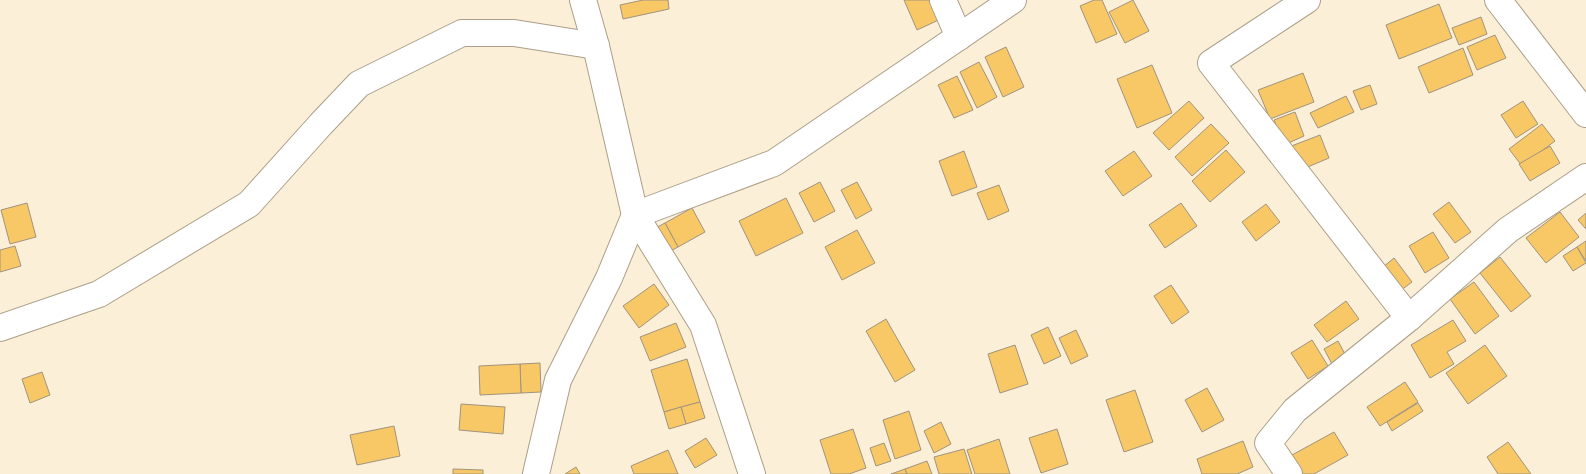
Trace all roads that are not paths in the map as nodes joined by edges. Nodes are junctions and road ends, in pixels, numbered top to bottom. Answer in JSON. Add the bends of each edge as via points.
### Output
{"nodes":[{"id":1,"x":583,"y":0,"type":"edge"},
{"id":2,"x":943,"y":0,"type":"edge"},
{"id":3,"x":1013,"y":0,"type":"edge"},
{"id":4,"x":1307,"y":0,"type":"edge"},
{"id":5,"x":1498,"y":0,"type":"edge"},
{"id":6,"x":959,"y":37,"type":"junction"},
{"id":7,"x":596,"y":46,"type":"junction"},
{"id":8,"x":1586,"y":114,"type":"edge"},
{"id":9,"x":1586,"y":177,"type":"edge"},
{"id":10,"x":634,"y":215,"type":"junction"},
{"id":11,"x":1409,"y":318,"type":"junction"},
{"id":12,"x":0,"y":328,"type":"edge"},
{"id":13,"x":536,"y":474,"type":"edge"},
{"id":14,"x":752,"y":474,"type":"edge"},
{"id":15,"x":1289,"y":474,"type":"edge"}],
"edges":[{"from":1,"to":7,"type":"street"},
{"from":2,"to":6,"type":"street"},
{"from":3,"to":6,"type":"street"},
{"from":4,"to":11,"type":"street","via":[[1212,63]]},
{"from":5,"to":8,"type":"street"},
{"from":6,"to":10,"type":"street","via":[[774,163]]},
{"from":7,"to":10,"type":"street"},
{"from":7,"to":12,"type":"street","via":[[514,33],[462,33],[359,84],[249,204],[99,294]]},
{"from":9,"to":11,"type":"street","via":[[1508,230]]},
{"from":10,"to":13,"type":"street","via":[[609,278],[558,380]]},
{"from":10,"to":14,"type":"street","via":[[703,325]]},
{"from":11,"to":15,"type":"street","via":[[1294,410],[1268,443]]}]}
